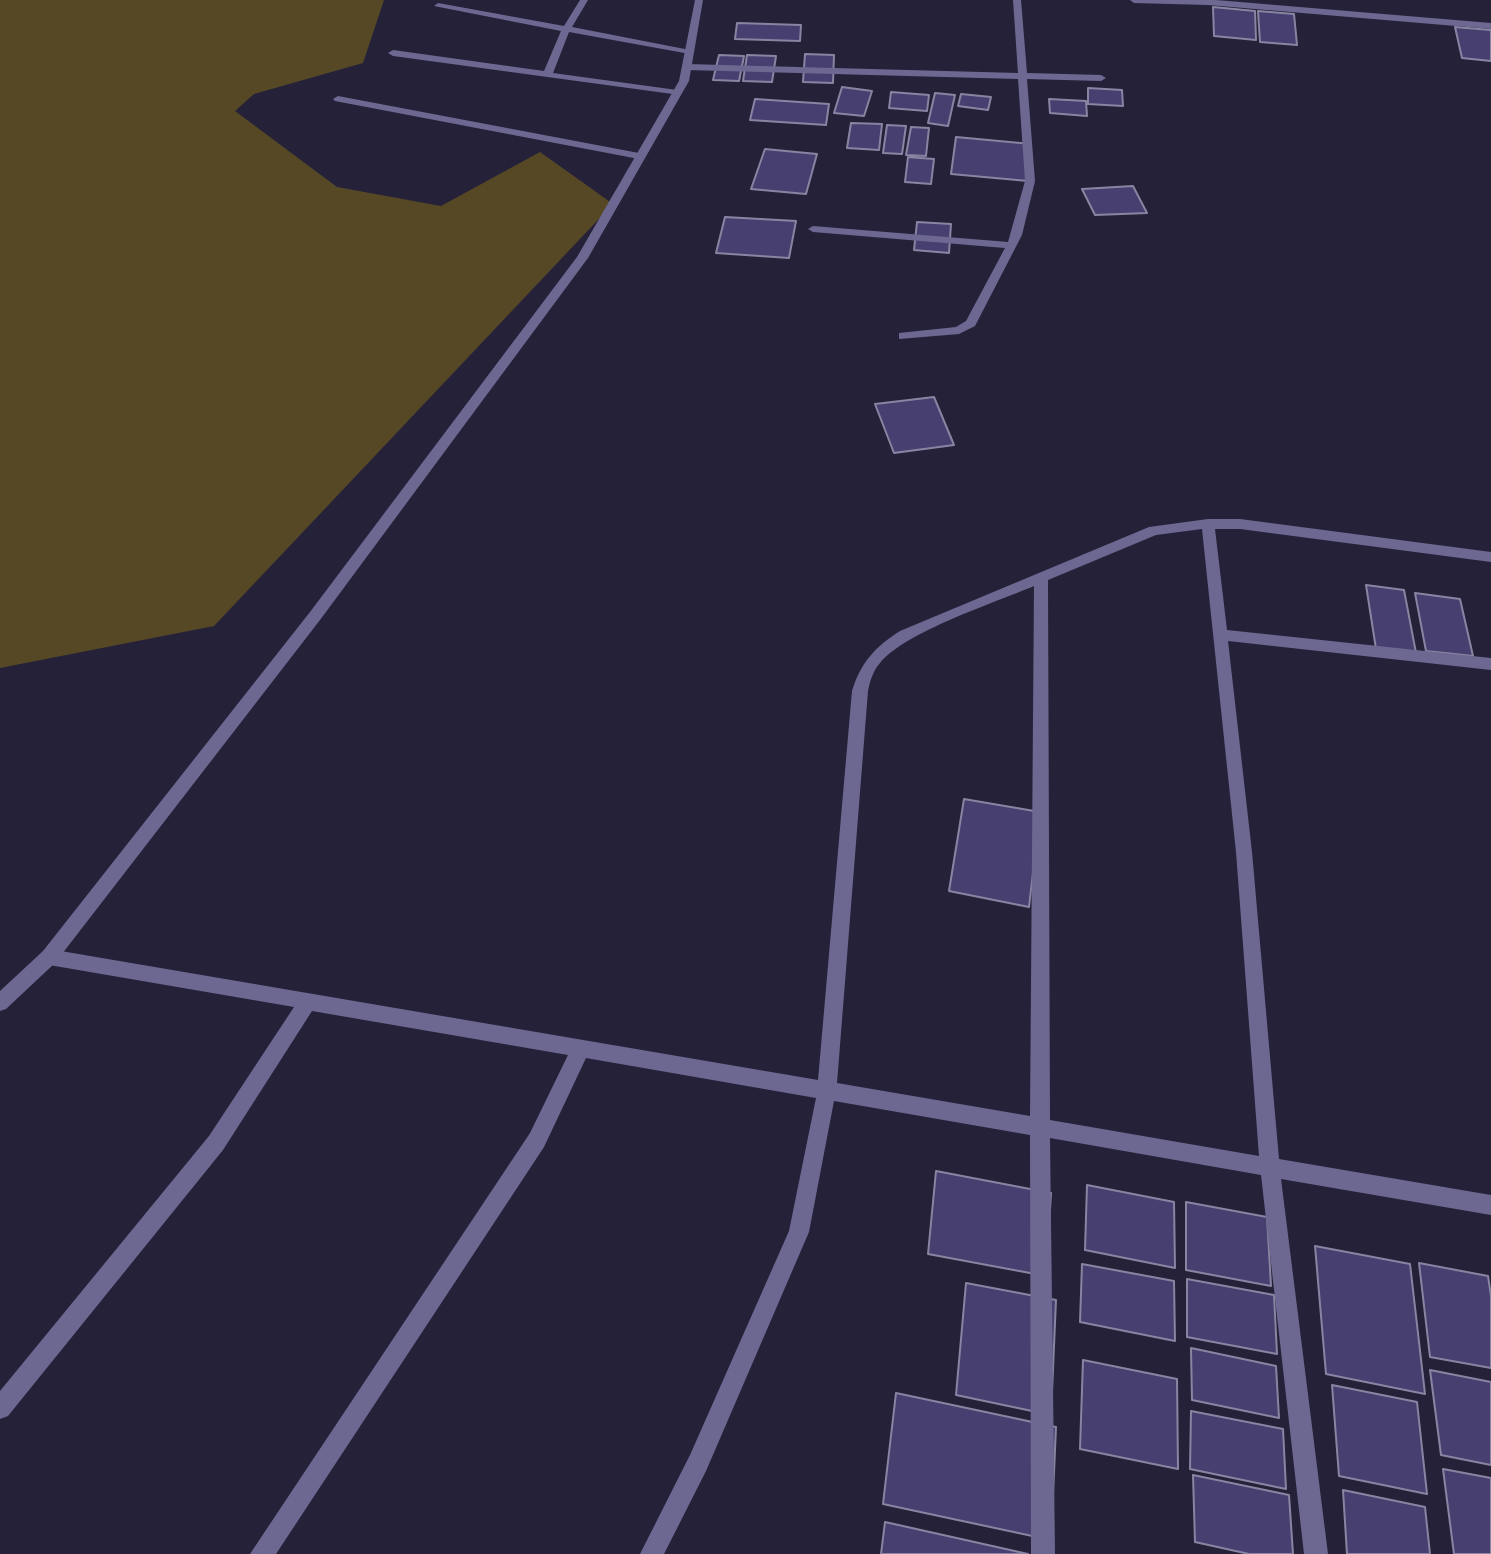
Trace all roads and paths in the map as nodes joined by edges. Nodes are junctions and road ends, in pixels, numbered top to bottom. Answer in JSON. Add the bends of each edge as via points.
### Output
{"nodes":[{"id":1,"x":584,"y":0,"type":"edge"},
{"id":2,"x":699,"y":0,"type":"edge"},
{"id":3,"x":1017,"y":0,"type":"edge"},
{"id":4,"x":1134,"y":0,"type":"edge"},
{"id":5,"x":438,"y":6,"type":"dead end"},
{"id":6,"x":1491,"y":26,"type":"edge"},
{"id":7,"x":566,"y":29,"type":"junction"},
{"id":8,"x":690,"y":51,"type":"junction"},
{"id":9,"x":393,"y":53,"type":"dead end"},
{"id":10,"x":687,"y":67,"type":"junction"},
{"id":11,"x":547,"y":75,"type":"junction"},
{"id":12,"x":1024,"y":76,"type":"junction"},
{"id":13,"x":1101,"y":78,"type":"dead end"},
{"id":14,"x":677,"y":93,"type":"junction"},
{"id":15,"x":338,"y":99,"type":"dead end"},
{"id":16,"x":639,"y":156,"type":"junction"},
{"id":17,"x":813,"y":229,"type":"dead end"},
{"id":18,"x":1010,"y":245,"type":"junction"},
{"id":19,"x":903,"y":336,"type":"dead end"},
{"id":20,"x":1208,"y":524,"type":"junction"},
{"id":21,"x":1491,"y":557,"type":"edge"},
{"id":22,"x":1041,"y":577,"type":"junction"},
{"id":23,"x":1220,"y":635,"type":"junction"},
{"id":24,"x":1491,"y":664,"type":"edge"},
{"id":25,"x":49,"y":957,"type":"junction"},
{"id":26,"x":308,"y":1001,"type":"junction"},
{"id":27,"x":0,"y":1003,"type":"edge"},
{"id":28,"x":581,"y":1048,"type":"junction"},
{"id":29,"x":827,"y":1091,"type":"junction"},
{"id":30,"x":1040,"y":1128,"type":"junction"},
{"id":31,"x":1270,"y":1167,"type":"junction"},
{"id":32,"x":1491,"y":1205,"type":"edge"},
{"id":33,"x":0,"y":1408,"type":"edge"},
{"id":34,"x":262,"y":1554,"type":"edge"},
{"id":35,"x":652,"y":1554,"type":"edge"},
{"id":36,"x":1043,"y":1554,"type":"edge"},
{"id":37,"x":1316,"y":1554,"type":"edge"}],
"edges":[{"from":1,"to":7,"type":"street"},
{"from":2,"to":8,"type":"street"},
{"from":3,"to":12,"type":"street"},
{"from":4,"to":6,"type":"street"},
{"from":5,"to":7,"type":"street"},
{"from":7,"to":8,"type":"street"},
{"from":7,"to":11,"type":"street"},
{"from":8,"to":10,"type":"street"},
{"from":9,"to":11,"type":"street"},
{"from":10,"to":12,"type":"street"},
{"from":10,"to":14,"type":"street"},
{"from":11,"to":14,"type":"street"},
{"from":12,"to":13,"type":"street"},
{"from":12,"to":18,"type":"street","via":[[1030,181]]},
{"from":14,"to":16,"type":"street"},
{"from":15,"to":16,"type":"street"},
{"from":16,"to":25,"type":"street","via":[[582,258],[315,616]]},
{"from":17,"to":18,"type":"street"},
{"from":18,"to":19,"type":"street","via":[[971,323],[959,330]]},
{"from":20,"to":21,"type":"street"},
{"from":20,"to":22,"type":"street","via":[[1154,530]]},
{"from":20,"to":23,"type":"street"},
{"from":22,"to":29,"type":"street","via":[[905,635],[878,653],[865,671]]},
{"from":22,"to":30,"type":"street"},
{"from":23,"to":24,"type":"street"},
{"from":23,"to":31,"type":"street"},
{"from":25,"to":26,"type":"street"},
{"from":25,"to":27,"type":"street"},
{"from":26,"to":28,"type":"street"},
{"from":26,"to":33,"type":"street","via":[[216,1143]]},
{"from":28,"to":29,"type":"street"},
{"from":28,"to":34,"type":"street","via":[[537,1140]]},
{"from":29,"to":30,"type":"street"},
{"from":29,"to":35,"type":"street","via":[[799,1232],[698,1463]]},
{"from":30,"to":31,"type":"street"},
{"from":30,"to":36,"type":"street"},
{"from":31,"to":32,"type":"street"},
{"from":31,"to":37,"type":"street"}]}
